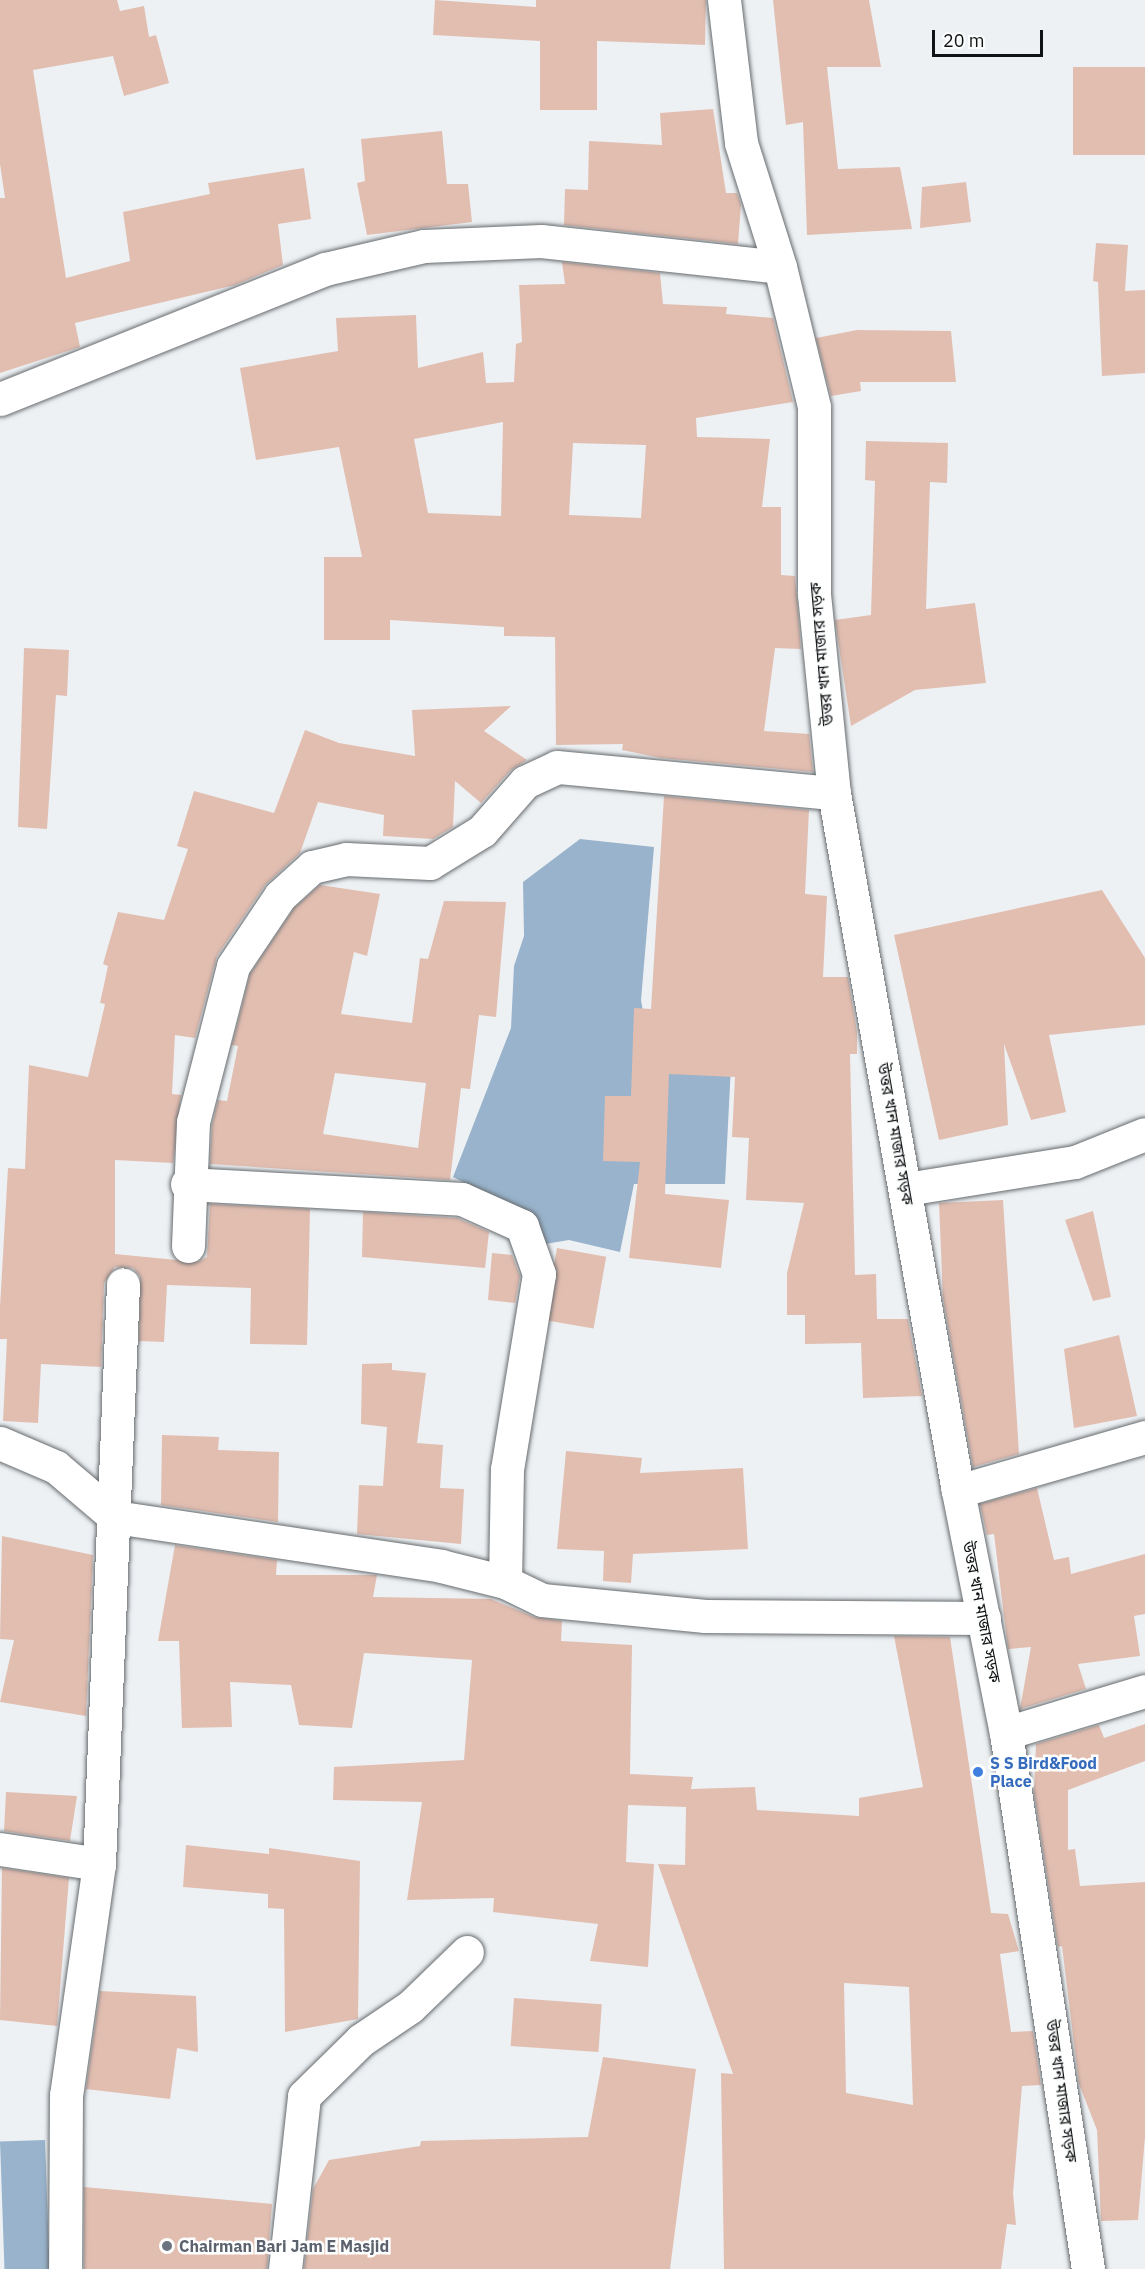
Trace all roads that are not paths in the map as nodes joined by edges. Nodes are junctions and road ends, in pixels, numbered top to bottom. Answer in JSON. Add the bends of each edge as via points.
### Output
{"nodes":[{"id":1,"x":724,"y":0,"type":"edge"},
{"id":2,"x":780,"y":267,"type":"junction"},
{"id":3,"x":0,"y":399,"type":"edge"},
{"id":4,"x":834,"y":793,"type":"junction"},
{"id":5,"x":1145,"y":1134,"type":"edge"},
{"id":6,"x":187,"y":1184,"type":"junction"},
{"id":7,"x":906,"y":1189,"type":"junction"},
{"id":8,"x":188,"y":1246,"type":"dead end"},
{"id":9,"x":123,"y":1284,"type":"dead end"},
{"id":10,"x":1145,"y":1437,"type":"edge"},
{"id":11,"x":0,"y":1443,"type":"edge"},
{"id":12,"x":958,"y":1491,"type":"junction"},
{"id":13,"x":115,"y":1516,"type":"junction"},
{"id":14,"x":506,"y":1582,"type":"junction"},
{"id":15,"x":984,"y":1618,"type":"junction"},
{"id":16,"x":1145,"y":1691,"type":"edge"},
{"id":17,"x":1006,"y":1732,"type":"junction"},
{"id":18,"x":0,"y":1849,"type":"edge"},
{"id":19,"x":99,"y":1864,"type":"junction"},
{"id":20,"x":468,"y":1952,"type":"dead end"},
{"id":21,"x":65,"y":2269,"type":"edge"},
{"id":22,"x":285,"y":2269,"type":"edge"},
{"id":23,"x":1088,"y":2269,"type":"edge"}],
"edges":[{"from":1,"to":2,"type":"street","name":"উত্তর খান মাজার সড়ক","via":[[741,143]]},
{"from":2,"to":3,"type":"street","via":[[541,241],[424,246],[326,269]]},
{"from":2,"to":4,"type":"street","name":"উত্তর খান মাজার সড়ক","via":[[814,407],[814,594]]},
{"from":4,"to":6,"type":"street","via":[[557,767],[525,782],[482,831],[430,863],[346,859],[312,867],[280,896],[233,966],[193,1122]]},
{"from":4,"to":7,"type":"street","name":"উত্তর খান মাজার সড়ক"},
{"from":5,"to":7,"type":"street","via":[[1075,1162]]},
{"from":6,"to":8,"type":"street"},
{"from":6,"to":14,"type":"street","via":[[462,1199],[522,1226],[539,1274],[507,1469]]},
{"from":7,"to":12,"type":"street","name":"উত্তর খান মাজার সড়ক"},
{"from":9,"to":13,"type":"street"},
{"from":10,"to":12,"type":"street"},
{"from":11,"to":13,"type":"street","via":[[56,1467]]},
{"from":12,"to":15,"type":"street","name":"উত্তর খান মাজার সড়ক"},
{"from":13,"to":14,"type":"street","via":[[441,1566]]},
{"from":13,"to":19,"type":"street"},
{"from":14,"to":15,"type":"street","via":[[542,1600],[681,1614]]},
{"from":15,"to":17,"type":"street","name":"উত্তর খান মাজার সড়ক"},
{"from":16,"to":17,"type":"street"},
{"from":17,"to":23,"type":"street","name":"উত্তর খান মাজার সড়ক"},
{"from":18,"to":19,"type":"street"},
{"from":19,"to":21,"type":"street","via":[[66,2095]]},
{"from":20,"to":22,"type":"street","via":[[410,2007],[361,2040],[304,2096]]}]}
